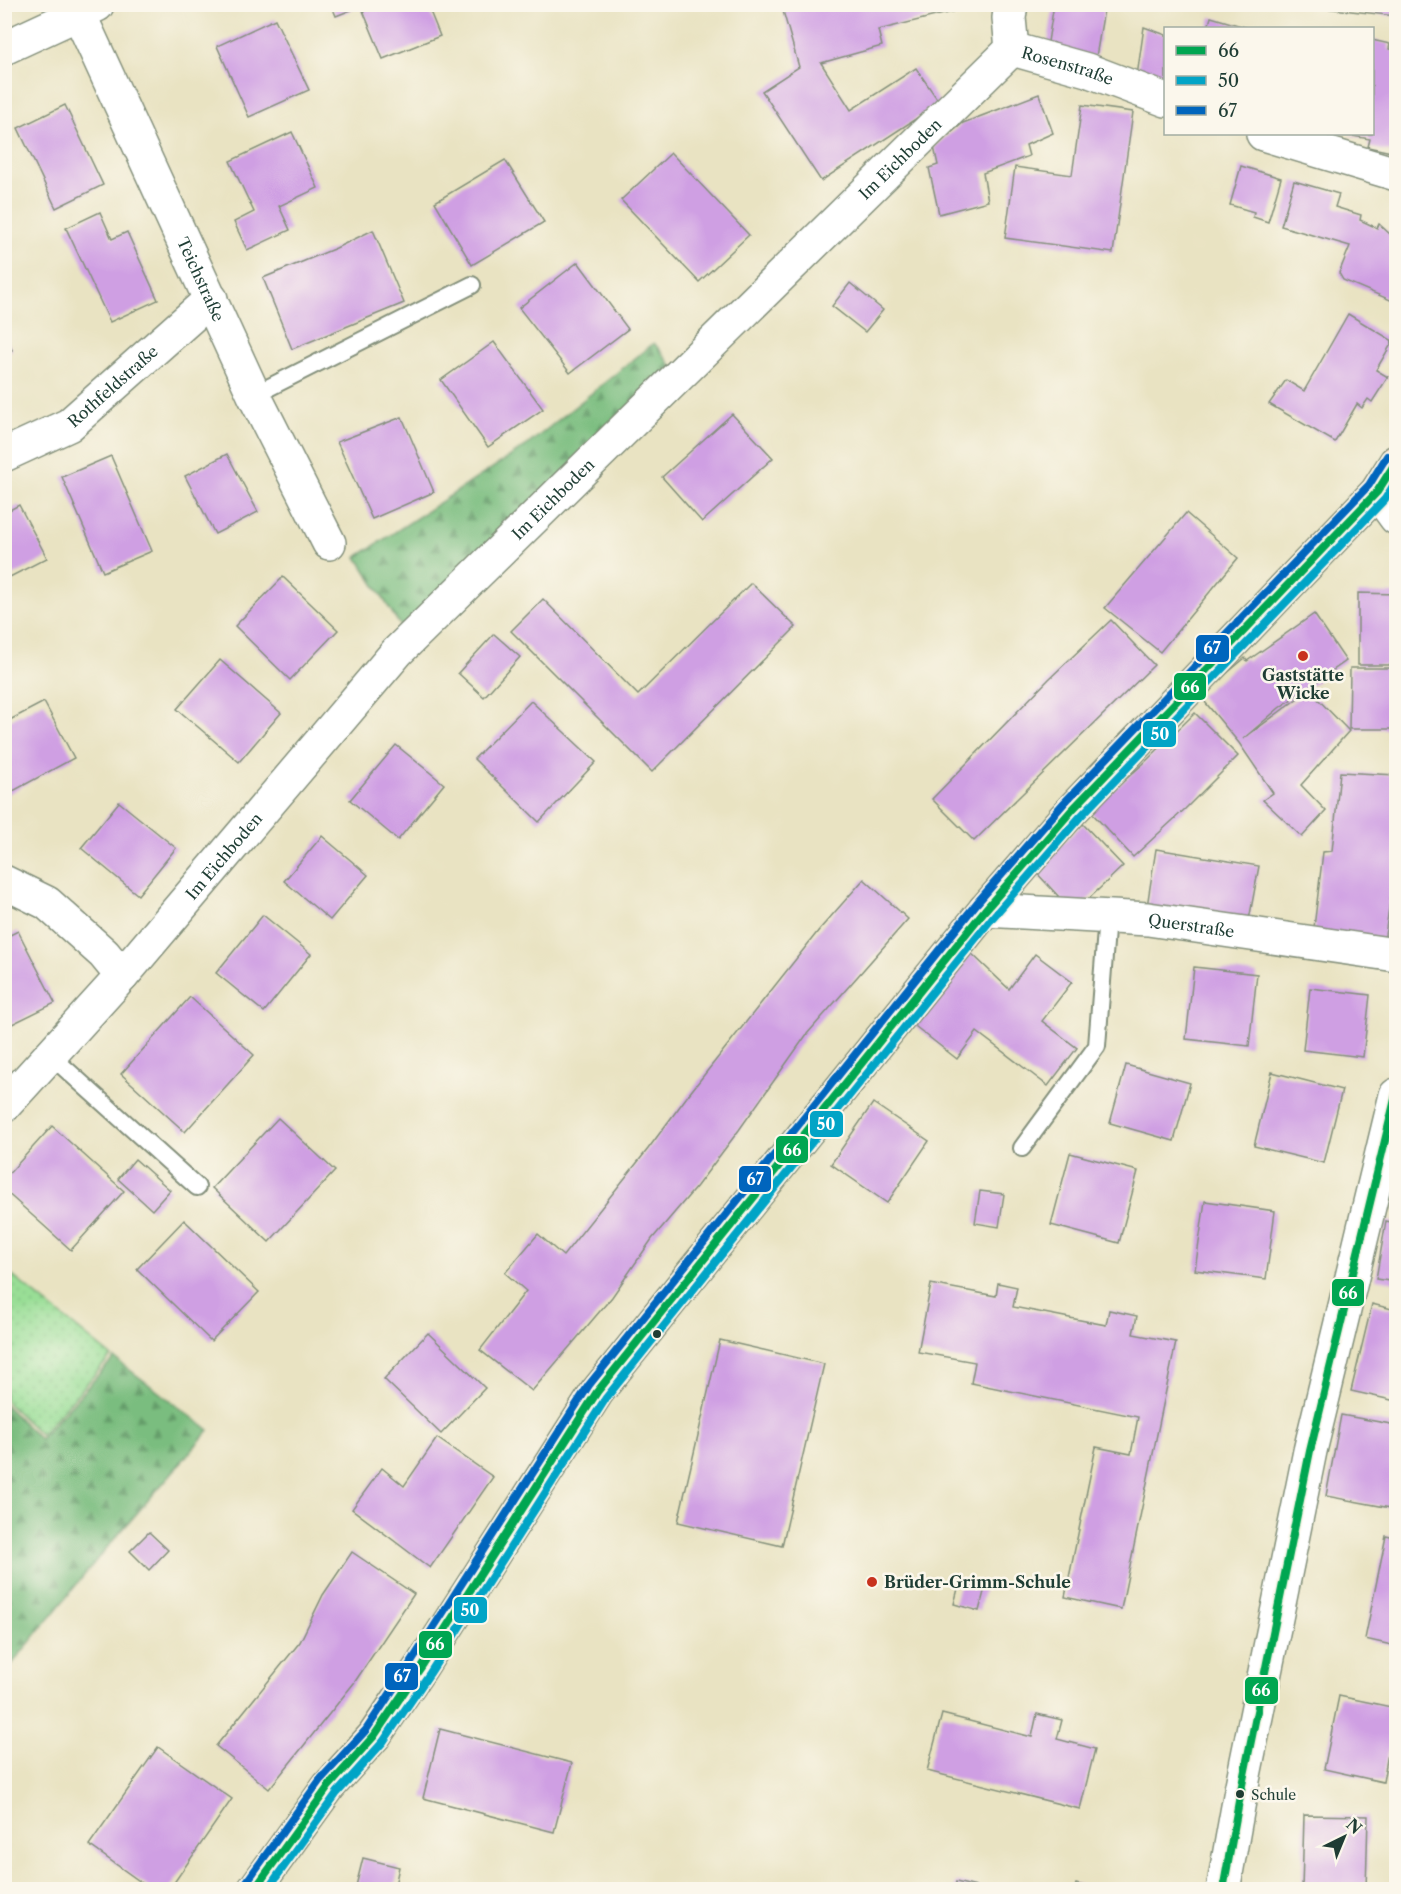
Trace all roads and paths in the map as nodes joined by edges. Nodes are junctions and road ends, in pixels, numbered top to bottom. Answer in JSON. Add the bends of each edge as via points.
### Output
{"nodes":[{"id":1,"x":1011,"y":4,"type":"edge"},
{"id":2,"x":89,"y":9,"type":"edge"},
{"id":3,"x":4,"y":48,"type":"edge"},
{"id":4,"x":1012,"y":49,"type":"junction"},
{"id":5,"x":1164,"y":99,"type":"edge"},
{"id":6,"x":1266,"y":135,"type":"edge"},
{"id":7,"x":1396,"y":174,"type":"edge"},
{"id":8,"x":472,"y":285,"type":"dead end"},
{"id":9,"x":210,"y":299,"type":"junction"},
{"id":10,"x":254,"y":395,"type":"junction"},
{"id":11,"x":4,"y":455,"type":"edge"},
{"id":12,"x":1396,"y":462,"type":"edge"},
{"id":13,"x":1377,"y":492,"type":"junction"},
{"id":14,"x":1396,"y":518,"type":"edge"},
{"id":15,"x":329,"y":543,"type":"dead end"},
{"id":16,"x":4,"y":882,"type":"edge"},
{"id":17,"x":985,"y":910,"type":"junction"},
{"id":18,"x":1107,"y":917,"type":"junction"},
{"id":19,"x":1396,"y":955,"type":"edge"},
{"id":20,"x":122,"y":976,"type":"junction"},
{"id":21,"x":50,"y":1055,"type":"junction"},
{"id":22,"x":1396,"y":1095,"type":"edge"},
{"id":23,"x":4,"y":1106,"type":"edge"},
{"id":24,"x":1022,"y":1148,"type":"dead end"},
{"id":25,"x":197,"y":1187,"type":"dead end"},
{"id":26,"x":254,"y":1890,"type":"edge"},
{"id":27,"x":1223,"y":1890,"type":"edge"}],
"edges":[{"from":1,"to":4,"type":"street","name":"Rosenstraße"},
{"from":2,"to":3,"type":"street"},
{"from":2,"to":9,"type":"street","name":"Teichstraße"},
{"from":4,"to":5,"type":"street","name":"Rosenstraße","via":[[1087,70]]},
{"from":4,"to":20,"type":"street","name":"Im Eichboden","via":[[397,652]]},
{"from":6,"to":7,"type":"street"},
{"from":8,"to":10,"type":"lane"},
{"from":9,"to":10,"type":"street","name":"Teichstraße"},
{"from":9,"to":11,"type":"street","name":"Rothfeldstraße","via":[[69,425]]},
{"from":10,"to":15,"type":"street","name":"Teichstraße"},
{"from":12,"to":13,"type":"street"},
{"from":13,"to":14,"type":"street"},
{"from":13,"to":17,"type":"street","via":[[1072,810]]},
{"from":16,"to":20,"type":"street","via":[[47,903],[104,954]]},
{"from":17,"to":18,"type":"street","name":"Querstraße"},
{"from":17,"to":26,"type":"street","via":[[597,1392],[374,1736],[329,1786]]},
{"from":18,"to":19,"type":"street","name":"Querstraße"},
{"from":18,"to":24,"type":"lane","via":[[1097,1046]]},
{"from":20,"to":21,"type":"street","name":"Im Eichboden"},
{"from":21,"to":23,"type":"street","name":"Im Eichboden"},
{"from":21,"to":25,"type":"lane"},
{"from":22,"to":27,"type":"street","via":[[1310,1451]]}]}
